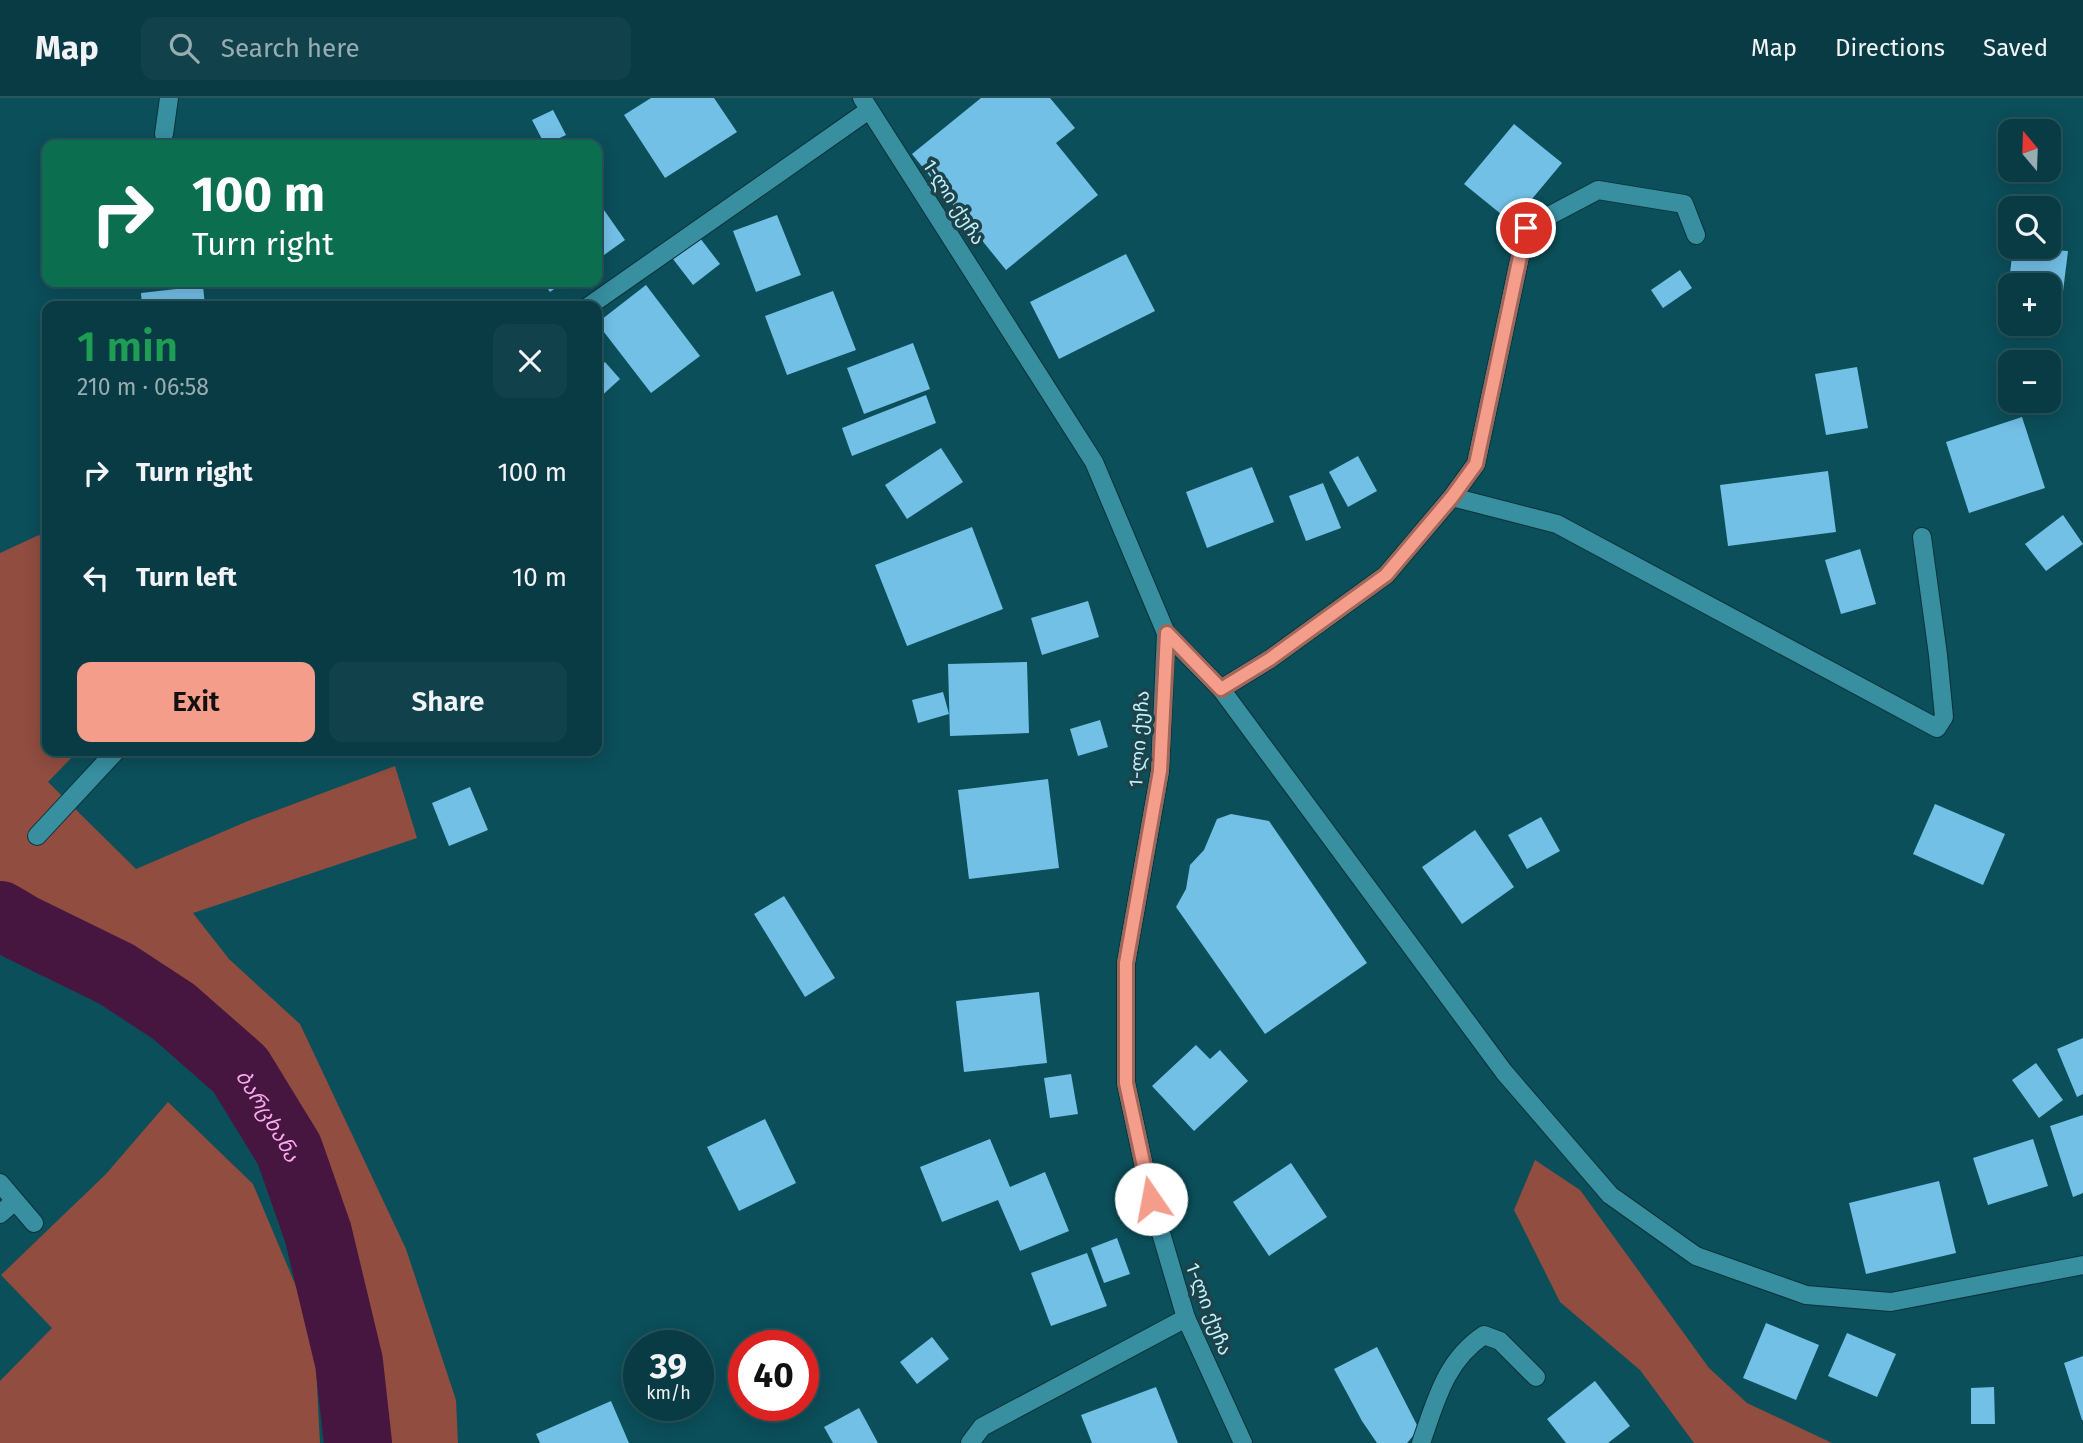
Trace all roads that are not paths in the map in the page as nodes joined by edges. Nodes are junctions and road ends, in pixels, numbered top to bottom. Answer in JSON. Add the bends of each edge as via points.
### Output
{"nodes":[{"id":1,"x":169,"y":98,"type":"edge"},
{"id":2,"x":865,"y":104,"type":"edge"},
{"id":3,"x":164,"y":134,"type":"dead end"},
{"id":4,"x":1696,"y":235,"type":"dead end"},
{"id":5,"x":596,"y":301,"type":"edge"},
{"id":6,"x":1452,"y":497,"type":"junction"},
{"id":7,"x":1922,"y":537,"type":"dead end"},
{"id":8,"x":1167,"y":633,"type":"junction"},
{"id":9,"x":1221,"y":689,"type":"junction"},
{"id":10,"x":111,"y":756,"type":"edge"},
{"id":11,"x":37,"y":836,"type":"dead end"},
{"id":12,"x":0,"y":1183,"type":"edge"},
{"id":13,"x":15,"y":1200,"type":"junction"},
{"id":14,"x":0,"y":1214,"type":"edge"},
{"id":15,"x":34,"y":1223,"type":"dead end"},
{"id":16,"x":2083,"y":1265,"type":"edge"},
{"id":17,"x":1186,"y":1318,"type":"junction"},
{"id":18,"x":1536,"y":1377,"type":"dead end"},
{"id":19,"x":970,"y":1443,"type":"edge"},
{"id":20,"x":1243,"y":1443,"type":"edge"},
{"id":21,"x":1421,"y":1443,"type":"edge"}],
"edges":[{"from":1,"to":3,"type":"street"},
{"from":2,"to":5,"type":"street"},
{"from":2,"to":8,"type":"street","name":"1-ლი ქუჩა","via":[[1094,462]]},
{"from":4,"to":6,"type":"street","via":[[1684,204],[1598,190],[1526,228],[1476,464]]},
{"from":6,"to":7,"type":"street","via":[[1558,524],[1937,728],[1944,717]]},
{"from":6,"to":9,"type":"street","via":[[1386,575]]},
{"from":8,"to":9,"type":"street"},
{"from":8,"to":17,"type":"street","name":"1-ლი ქუჩა","via":[[1160,771],[1126,963],[1126,1083],[1151,1199]]},
{"from":9,"to":16,"type":"street","via":[[1504,1072],[1610,1195],[1696,1256],[1806,1295],[1891,1302]]},
{"from":10,"to":11,"type":"street"},
{"from":12,"to":13,"type":"street"},
{"from":13,"to":14,"type":"street"},
{"from":13,"to":15,"type":"street"},
{"from":17,"to":19,"type":"street","via":[[982,1427]]},
{"from":17,"to":20,"type":"street","name":"1-ლი ქუჩა"},
{"from":18,"to":21,"type":"street","via":[[1500,1341],[1484,1335],[1469,1345],[1446,1374]]}]}
